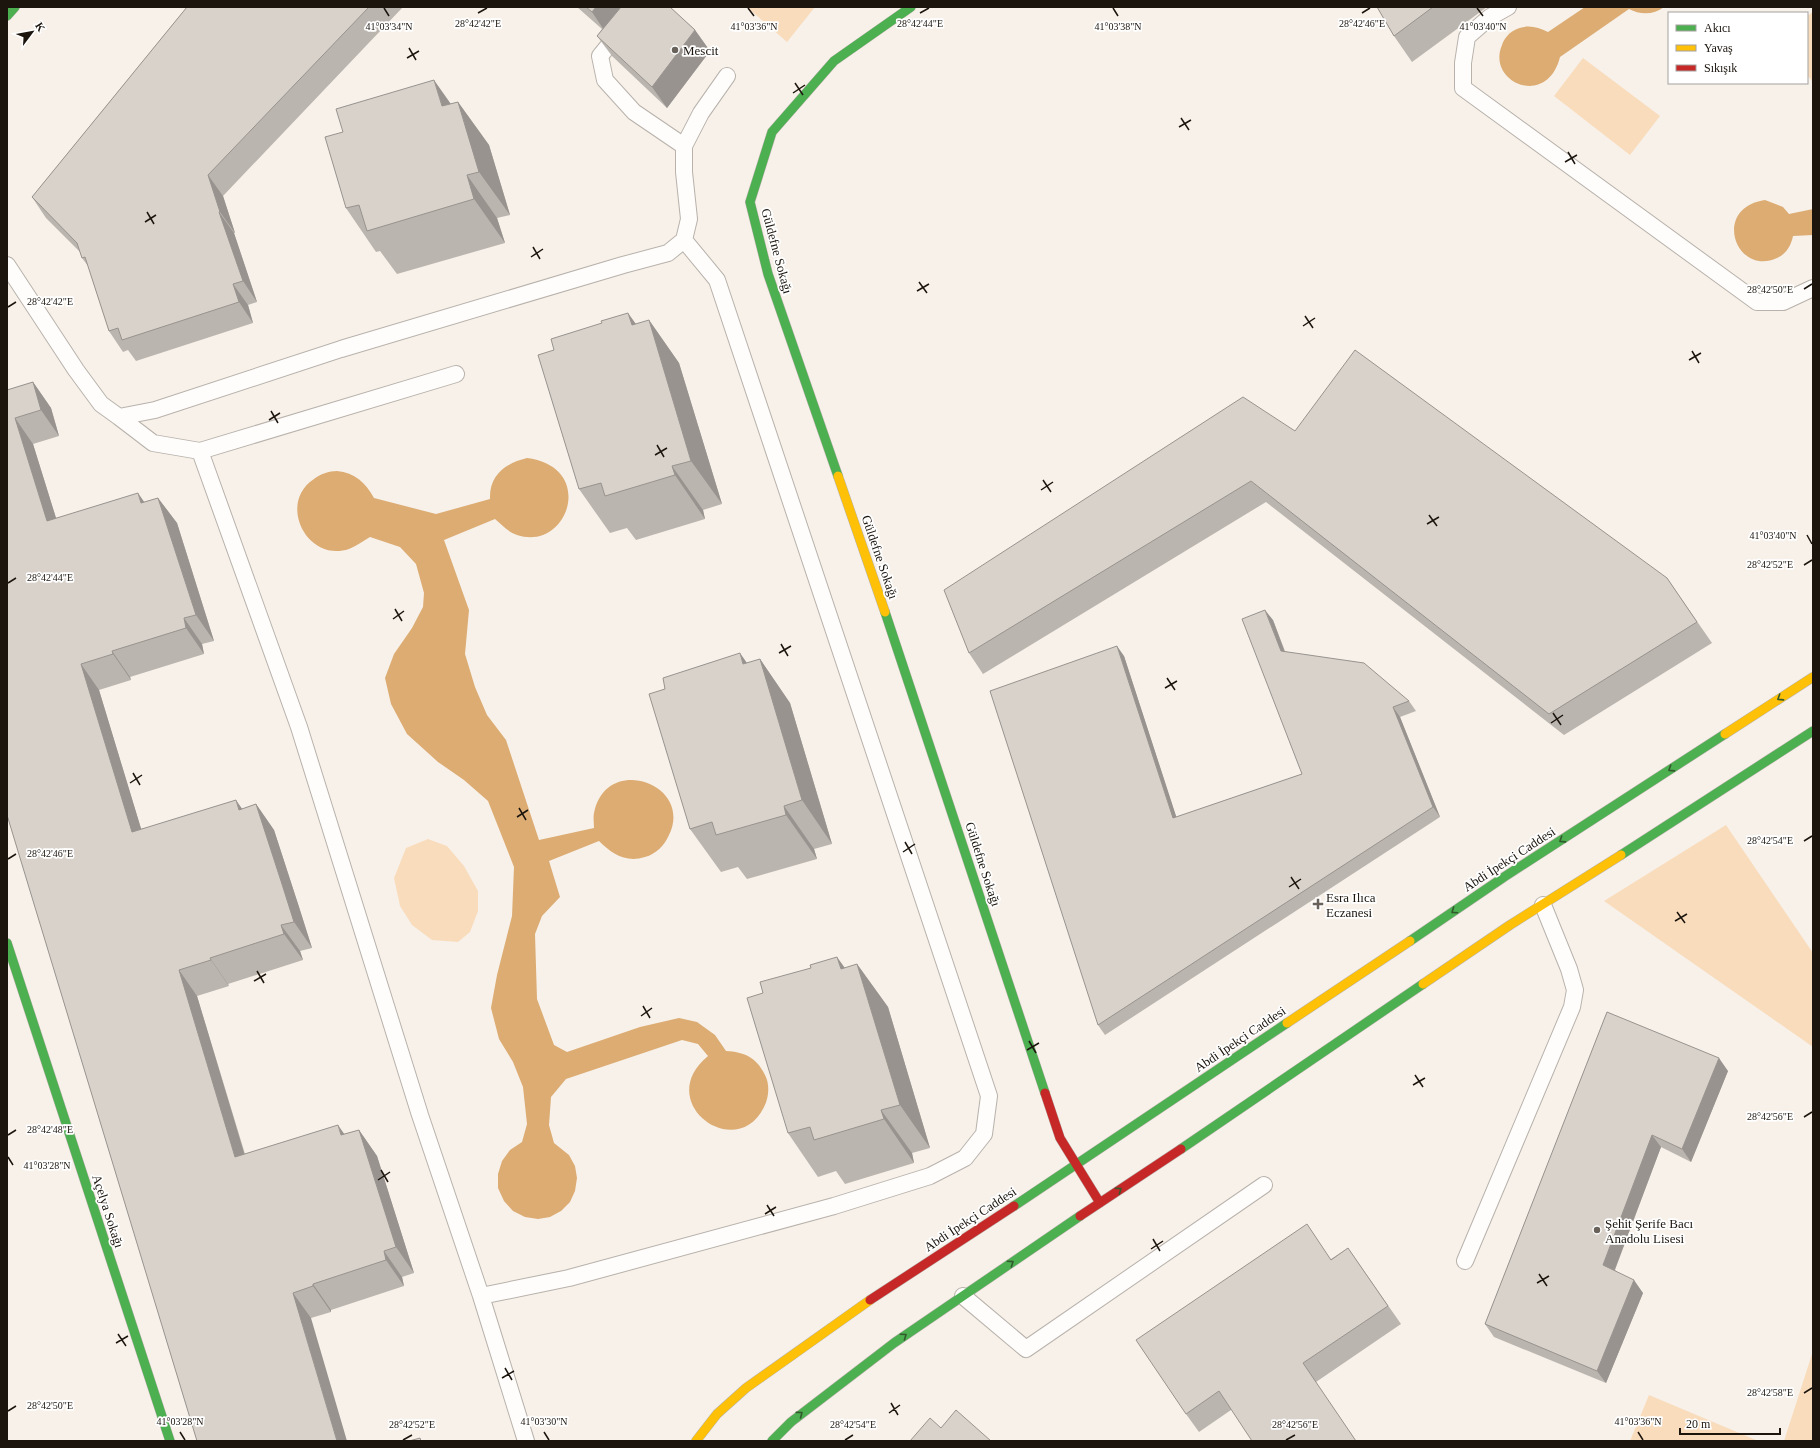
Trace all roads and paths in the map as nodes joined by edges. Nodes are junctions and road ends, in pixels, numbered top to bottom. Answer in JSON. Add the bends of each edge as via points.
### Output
{"nodes":[{"id":1,"x":15,"y":7,"type":"edge"},
{"id":2,"x":640,"y":7,"type":"edge"},
{"id":3,"x":911,"y":7,"type":"edge"},
{"id":4,"x":1508,"y":7,"type":"edge"},
{"id":5,"x":7,"y":16,"type":"edge"},
{"id":6,"x":727,"y":76,"type":"dead end"},
{"id":7,"x":684,"y":146,"type":"junction"},
{"id":8,"x":684,"y":240,"type":"junction"},
{"id":9,"x":7,"y":264,"type":"edge"},
{"id":10,"x":1813,"y":288,"type":"edge"},
{"id":11,"x":456,"y":374,"type":"dead end"},
{"id":12,"x":119,"y":417,"type":"junction"},
{"id":13,"x":200,"y":451,"type":"junction"},
{"id":14,"x":1813,"y":677,"type":"edge"},
{"id":15,"x":1813,"y":731,"type":"edge"},
{"id":16,"x":1542,"y":905,"type":"junction"},
{"id":17,"x":7,"y":943,"type":"edge"},
{"id":18,"x":1076,"y":1165,"type":"junction"},
{"id":19,"x":1264,"y":1185,"type":"dead end"},
{"id":20,"x":1100,"y":1203,"type":"junction"},
{"id":21,"x":1465,"y":1261,"type":"dead end"},
{"id":22,"x":481,"y":1296,"type":"junction"},
{"id":23,"x":963,"y":1296,"type":"junction"},
{"id":24,"x":170,"y":1441,"type":"edge"},
{"id":25,"x":526,"y":1441,"type":"edge"},
{"id":26,"x":696,"y":1441,"type":"edge"},
{"id":27,"x":772,"y":1441,"type":"edge"}],
"edges":[{"from":1,"to":5,"type":"street"},
{"from":2,"to":7,"type":"lane","via":[[600,56],[605,80],[634,112]]},
{"from":3,"to":18,"type":"street","name":"Güldefne Sokağı","via":[[834,61],[772,132],[750,202],[768,274],[878,593],[1060,1138]]},
{"from":4,"to":10,"type":"lane","via":[[1490,17],[1467,37],[1463,88],[1757,302],[1783,302]]},
{"from":6,"to":7,"type":"lane","via":[[701,113]]},
{"from":7,"to":8,"type":"lane","via":[[689,219]]},
{"from":8,"to":12,"type":"lane","via":[[668,253],[341,349],[155,410]]},
{"from":8,"to":22,"type":"lane","via":[[717,280],[989,1096],[984,1134],[965,1158],[930,1176],[834,1206],[569,1278]]},
{"from":9,"to":12,"type":"lane","via":[[76,370],[101,404]]},
{"from":11,"to":13,"type":"lane"},
{"from":12,"to":13,"type":"lane","via":[[153,443]]},
{"from":13,"to":22,"type":"lane","via":[[299,727],[420,1115]]},
{"from":14,"to":18,"type":"street","name":"Abdi İpekçi Caddesi","one_way":true,"via":[[1504,878]]},
{"from":15,"to":16,"type":"street"},
{"from":20,"to":16,"type":"street","one_way":true,"via":[[1264,1094],[1510,924]]},
{"from":16,"to":21,"type":"lane","via":[[1569,969],[1575,990],[1572,1007]]},
{"from":17,"to":24,"type":"street","name":"Açelya Sokağı"},
{"from":18,"to":20,"type":"street","name":"Güldefne Sokağı"},
{"from":18,"to":26,"type":"street","name":"Abdi İpekçi Caddesi","via":[[788,1357],[746,1388],[717,1414]]},
{"from":19,"to":23,"type":"lane","via":[[1026,1349]]},
{"from":23,"to":20,"type":"street","one_way":true},
{"from":22,"to":25,"type":"lane"},
{"from":27,"to":23,"type":"street","one_way":true,"via":[[791,1422],[894,1343]]}]}
